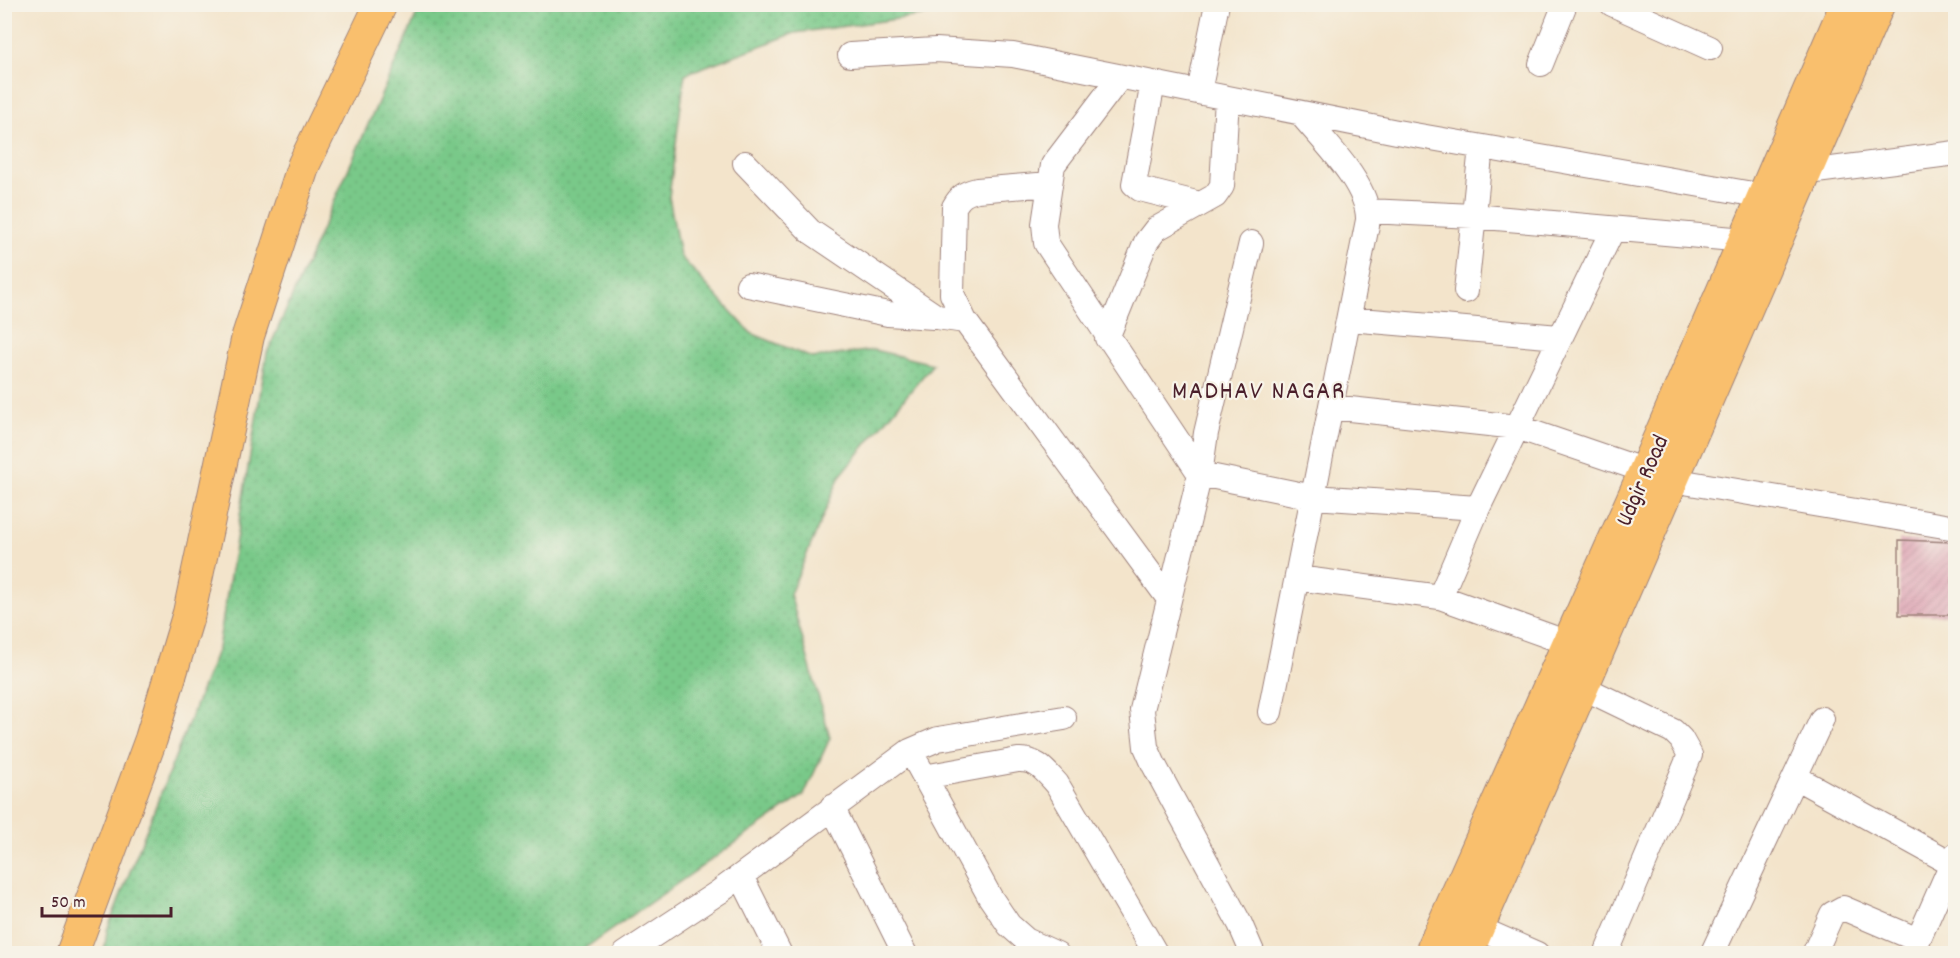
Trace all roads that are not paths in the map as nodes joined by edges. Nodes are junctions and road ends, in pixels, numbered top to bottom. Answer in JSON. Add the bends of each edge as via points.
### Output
{"nodes":[{"id":1,"x":381,"y":4,"type":"edge"},
{"id":2,"x":1217,"y":4,"type":"edge"},
{"id":3,"x":1566,"y":4,"type":"edge"},
{"id":4,"x":1612,"y":4,"type":"edge"},
{"id":5,"x":1847,"y":4,"type":"edge"},
{"id":6,"x":1878,"y":4,"type":"edge"},
{"id":7,"x":1710,"y":48,"type":"dead end"},
{"id":8,"x":850,"y":55,"type":"dead end"},
{"id":9,"x":1541,"y":64,"type":"dead end"},
{"id":10,"x":1120,"y":76,"type":"junction"},
{"id":11,"x":1153,"y":83,"type":"junction"},
{"id":12,"x":1199,"y":93,"type":"junction"},
{"id":13,"x":1227,"y":98,"type":"junction"},
{"id":14,"x":1300,"y":113,"type":"junction"},
{"id":15,"x":1481,"y":147,"type":"junction"},
{"id":16,"x":1956,"y":153,"type":"edge"},
{"id":17,"x":745,"y":163,"type":"dead end"},
{"id":18,"x":1804,"y":173,"type":"junction"},
{"id":19,"x":1050,"y":184,"type":"junction"},
{"id":20,"x":1768,"y":186,"type":"junction"},
{"id":21,"x":1200,"y":204,"type":"junction"},
{"id":22,"x":1368,"y":211,"type":"junction"},
{"id":23,"x":1473,"y":216,"type":"junction"},
{"id":24,"x":1613,"y":229,"type":"junction"},
{"id":25,"x":1746,"y":240,"type":"junction"},
{"id":26,"x":1251,"y":243,"type":"dead end"},
{"id":27,"x":748,"y":285,"type":"dead end"},
{"id":28,"x":1466,"y":291,"type":"dead end"},
{"id":29,"x":937,"y":317,"type":"junction"},
{"id":30,"x":1348,"y":319,"type":"junction"},
{"id":31,"x":965,"y":321,"type":"junction"},
{"id":32,"x":1559,"y":337,"type":"junction"},
{"id":33,"x":1107,"y":338,"type":"junction"},
{"id":34,"x":1331,"y":407,"type":"junction"},
{"id":35,"x":1516,"y":427,"type":"junction"},
{"id":36,"x":1200,"y":474,"type":"junction"},
{"id":37,"x":1659,"y":476,"type":"junction"},
{"id":38,"x":1313,"y":497,"type":"junction"},
{"id":39,"x":1478,"y":508,"type":"junction"},
{"id":40,"x":1956,"y":528,"type":"edge"},
{"id":41,"x":1297,"y":578,"type":"junction"},
{"id":42,"x":1440,"y":597,"type":"junction"},
{"id":43,"x":1169,"y":599,"type":"junction"},
{"id":44,"x":1568,"y":643,"type":"junction"},
{"id":45,"x":1582,"y":687,"type":"junction"},
{"id":46,"x":1270,"y":712,"type":"dead end"},
{"id":47,"x":1064,"y":718,"type":"dead end"},
{"id":48,"x":1822,"y":719,"type":"dead end"},
{"id":49,"x":910,"y":751,"type":"junction"},
{"id":50,"x":924,"y":777,"type":"junction"},
{"id":51,"x":1795,"y":777,"type":"junction"},
{"id":52,"x":832,"y":807,"type":"junction"},
{"id":53,"x":1953,"y":859,"type":"edge"},
{"id":54,"x":741,"y":876,"type":"junction"},
{"id":55,"x":1455,"y":899,"type":"junction"},
{"id":56,"x":1472,"y":941,"type":"edge"},
{"id":57,"x":1915,"y":947,"type":"edge"},
{"id":58,"x":637,"y":950,"type":"edge"},
{"id":59,"x":72,"y":954,"type":"edge"},
{"id":60,"x":780,"y":954,"type":"edge"},
{"id":61,"x":904,"y":954,"type":"edge"},
{"id":62,"x":1057,"y":954,"type":"edge"},
{"id":63,"x":1156,"y":954,"type":"edge"},
{"id":64,"x":1253,"y":954,"type":"edge"},
{"id":65,"x":1431,"y":954,"type":"edge"},
{"id":66,"x":1537,"y":954,"type":"edge"},
{"id":67,"x":1606,"y":954,"type":"edge"},
{"id":68,"x":1712,"y":954,"type":"edge"},
{"id":69,"x":1814,"y":954,"type":"edge"}],
"edges":[{"from":1,"to":59,"type":"main road","via":[[304,164],[248,336],[189,613],[151,739]]},
{"from":2,"to":12,"type":"street"},
{"from":3,"to":9,"type":"street"},
{"from":4,"to":7,"type":"street"},
{"from":5,"to":20,"type":"highway","name":"Udgir Road"},
{"from":6,"to":18,"type":"highway","name":"Udgir Road"},
{"from":8,"to":10,"type":"street","via":[[936,50],[1013,55]]},
{"from":10,"to":11,"type":"street"},
{"from":10,"to":19,"type":"street","via":[[1060,153]]},
{"from":11,"to":12,"type":"street"},
{"from":11,"to":21,"type":"street","via":[[1134,184],[1140,189]]},
{"from":12,"to":13,"type":"street"},
{"from":13,"to":14,"type":"street"},
{"from":13,"to":21,"type":"street","via":[[1222,186],[1215,196]]},
{"from":14,"to":15,"type":"street"},
{"from":14,"to":22,"type":"street","via":[[1360,188]]},
{"from":15,"to":20,"type":"street"},
{"from":15,"to":23,"type":"street"},
{"from":16,"to":18,"type":"street"},
{"from":17,"to":29,"type":"street","via":[[810,231]]},
{"from":18,"to":20,"type":"street"},
{"from":18,"to":37,"type":"highway","name":"Udgir Road"},
{"from":19,"to":31,"type":"street","via":[[977,189],[965,192],[954,207],[952,294]]},
{"from":19,"to":33,"type":"street","via":[[1044,224],[1046,243]]},
{"from":20,"to":25,"type":"highway","name":"Udgir Road"},
{"from":21,"to":33,"type":"street","via":[[1164,223],[1146,242]]},
{"from":22,"to":23,"type":"street"},
{"from":22,"to":30,"type":"street"},
{"from":23,"to":24,"type":"street"},
{"from":23,"to":28,"type":"street"},
{"from":24,"to":25,"type":"street"},
{"from":24,"to":32,"type":"street"},
{"from":25,"to":37,"type":"highway","name":"Udgir Road"},
{"from":26,"to":36,"type":"street"},
{"from":27,"to":29,"type":"street","via":[[888,314]]},
{"from":29,"to":31,"type":"street"},
{"from":30,"to":32,"type":"street"},
{"from":30,"to":34,"type":"street"},
{"from":31,"to":43,"type":"street"},
{"from":32,"to":35,"type":"street"},
{"from":33,"to":36,"type":"street"},
{"from":34,"to":35,"type":"street"},
{"from":34,"to":38,"type":"street"},
{"from":35,"to":37,"type":"street"},
{"from":35,"to":39,"type":"street"},
{"from":36,"to":38,"type":"street"},
{"from":36,"to":43,"type":"street"},
{"from":37,"to":40,"type":"street"},
{"from":37,"to":44,"type":"highway","name":"Udgir Road"},
{"from":37,"to":45,"type":"highway","name":"Udgir Road"},
{"from":38,"to":39,"type":"street"},
{"from":38,"to":41,"type":"street"},
{"from":39,"to":42,"type":"street"},
{"from":41,"to":42,"type":"street"},
{"from":41,"to":46,"type":"street"},
{"from":42,"to":44,"type":"street"},
{"from":43,"to":64,"type":"street","via":[[1142,710],[1146,747]]},
{"from":44,"to":55,"type":"highway","name":"Udgir Road"},
{"from":45,"to":56,"type":"highway","name":"Udgir Road"},
{"from":45,"to":67,"type":"street","via":[[1672,731],[1690,755]]},
{"from":47,"to":49,"type":"street","via":[[939,740]]},
{"from":48,"to":51,"type":"street"},
{"from":49,"to":50,"type":"street"},
{"from":49,"to":52,"type":"street"},
{"from":50,"to":62,"type":"street","via":[[1009,925],[1026,940]]},
{"from":50,"to":63,"type":"street","via":[[1018,760],[1034,762],[1042,768],[1057,784]]},
{"from":51,"to":53,"type":"street"},
{"from":51,"to":68,"type":"street"},
{"from":52,"to":54,"type":"street"},
{"from":52,"to":61,"type":"street"},
{"from":53,"to":57,"type":"street"},
{"from":54,"to":58,"type":"street"},
{"from":54,"to":60,"type":"street"},
{"from":55,"to":56,"type":"street"},
{"from":55,"to":65,"type":"highway","name":"Udgir Road"},
{"from":56,"to":66,"type":"street"},
{"from":57,"to":69,"type":"street","via":[[1843,908],[1832,914]]}]}
